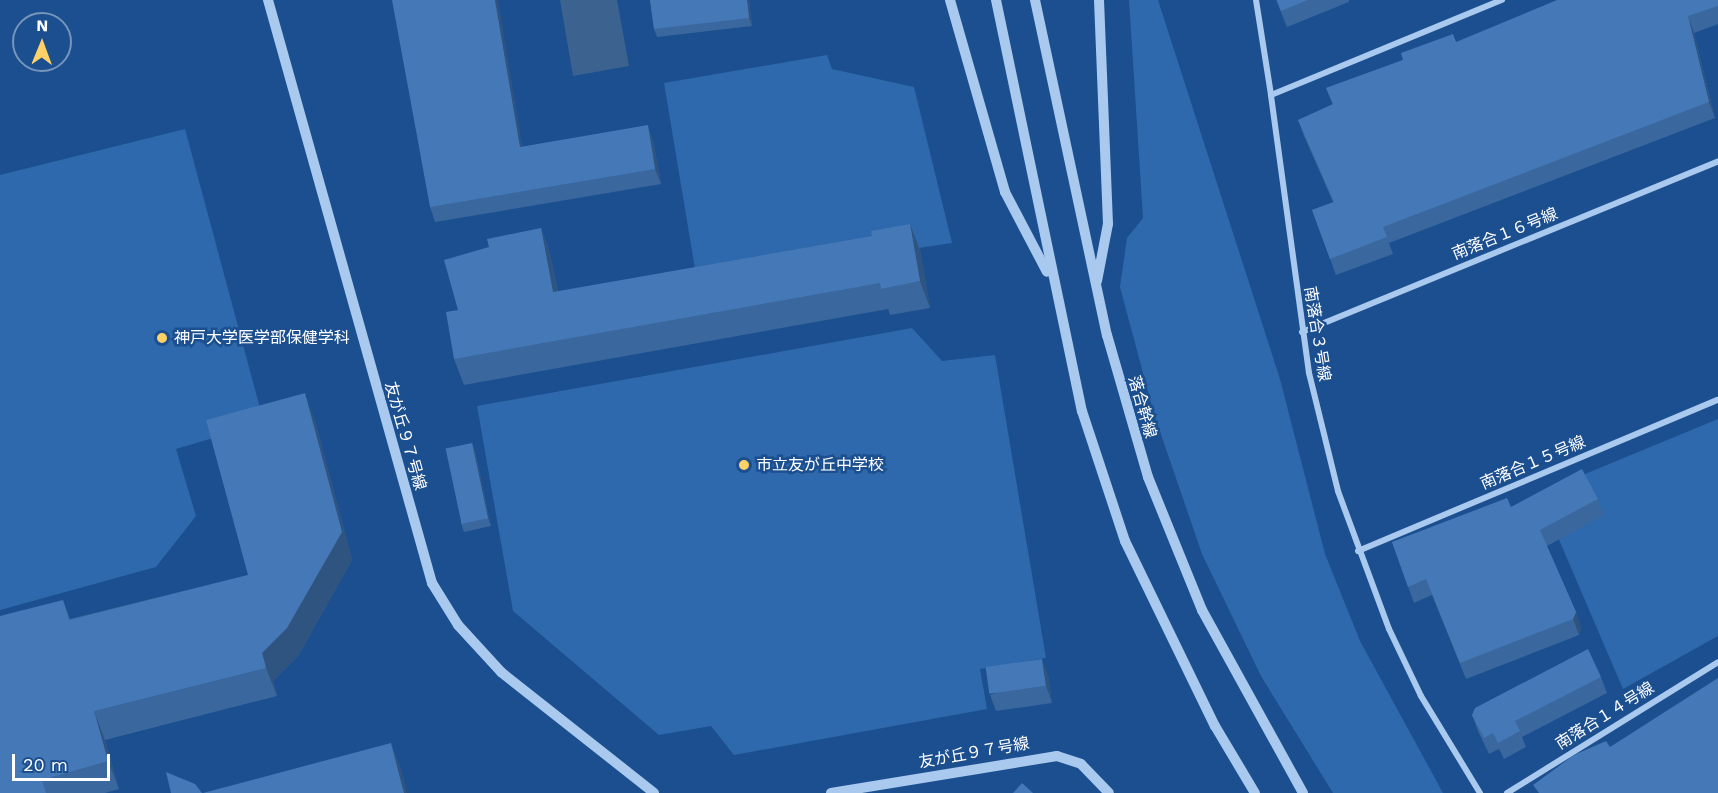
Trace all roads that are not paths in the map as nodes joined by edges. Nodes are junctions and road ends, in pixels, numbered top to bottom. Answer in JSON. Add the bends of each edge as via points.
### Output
{"nodes":[{"id":1,"x":268,"y":0,"type":"edge"},
{"id":2,"x":950,"y":0,"type":"edge"},
{"id":3,"x":996,"y":0,"type":"edge"},
{"id":4,"x":1035,"y":0,"type":"edge"},
{"id":5,"x":1099,"y":0,"type":"edge"},
{"id":6,"x":1256,"y":0,"type":"edge"},
{"id":7,"x":1502,"y":0,"type":"edge"},
{"id":8,"x":1270,"y":95,"type":"junction"},
{"id":9,"x":1718,"y":161,"type":"edge"},
{"id":10,"x":1052,"y":280,"type":"junction"},
{"id":11,"x":1096,"y":287,"type":"junction"},
{"id":12,"x":1302,"y":332,"type":"junction"},
{"id":13,"x":1718,"y":400,"type":"edge"},
{"id":14,"x":1358,"y":552,"type":"junction"},
{"id":15,"x":1718,"y":662,"type":"edge"},
{"id":16,"x":654,"y":793,"type":"edge"},
{"id":17,"x":831,"y":793,"type":"edge"},
{"id":18,"x":1109,"y":793,"type":"edge"},
{"id":19,"x":1255,"y":793,"type":"edge"},
{"id":20,"x":1303,"y":793,"type":"edge"},
{"id":21,"x":1480,"y":793,"type":"edge"},
{"id":22,"x":1506,"y":793,"type":"edge"}],
"edges":[{"from":1,"to":16,"type":"street","name":"友が丘９７号線","via":[[432,583],[458,625],[501,672]]},
{"from":2,"to":10,"type":"street","via":[[1005,192]]},
{"from":3,"to":10,"type":"street"},
{"from":4,"to":11,"type":"street","name":"落合幹線"},
{"from":5,"to":11,"type":"street","via":[[1108,224]]},
{"from":6,"to":8,"type":"street","name":"南落合３号線"},
{"from":7,"to":8,"type":"street"},
{"from":8,"to":12,"type":"street","name":"南落合３号線"},
{"from":9,"to":12,"type":"street","name":"南落合１６号線"},
{"from":10,"to":19,"type":"street","via":[[1082,411],[1125,542],[1215,726]]},
{"from":11,"to":20,"type":"street","name":"落合幹線","via":[[1122,394],[1166,526],[1246,696]]},
{"from":12,"to":14,"type":"street","name":"南落合３号線","via":[[1319,417]]},
{"from":13,"to":14,"type":"street","name":"南落合１５号線"},
{"from":14,"to":21,"type":"street","name":"南落合３号線","via":[[1421,696]]},
{"from":15,"to":22,"type":"street","name":"南落合１４号線"},
{"from":17,"to":18,"type":"street","name":"友が丘９７号線","via":[[1057,756],[1081,764]]}]}
